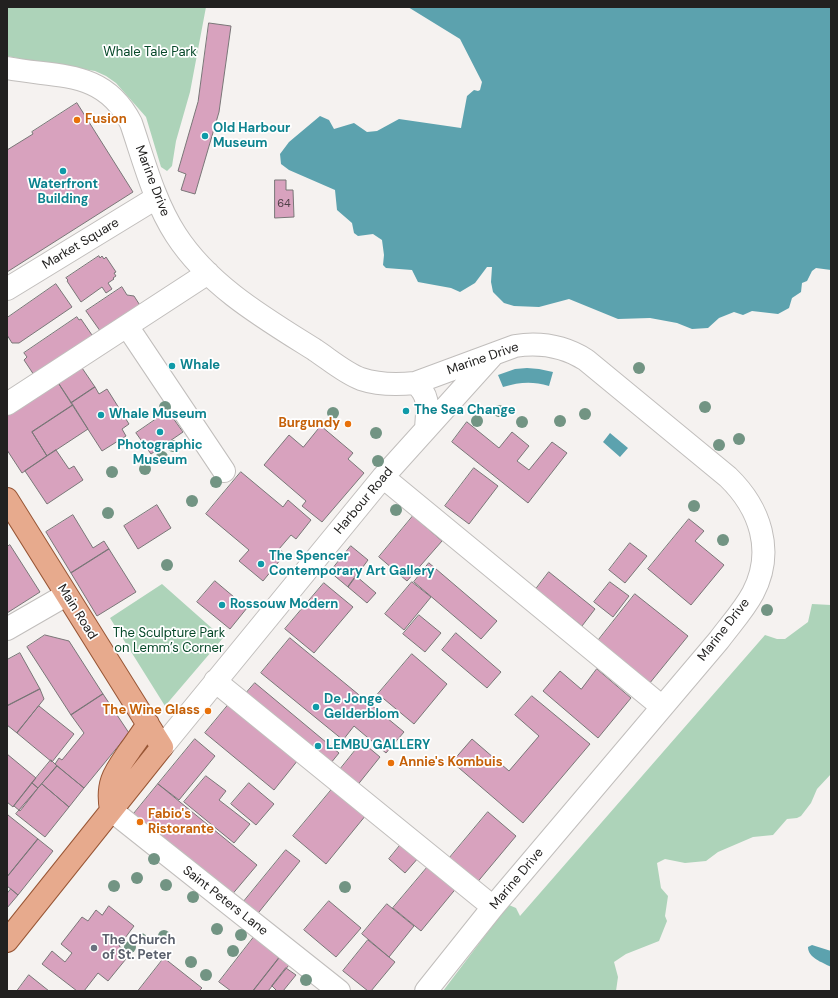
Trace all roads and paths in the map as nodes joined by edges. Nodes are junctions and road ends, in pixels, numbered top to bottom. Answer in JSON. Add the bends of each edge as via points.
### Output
{"nodes":[{"id":1,"x":7,"y":68,"type":"edge"},
{"id":2,"x":156,"y":198,"type":"junction"},
{"id":3,"x":208,"y":273,"type":"junction"},
{"id":4,"x":7,"y":289,"type":"edge"},
{"id":5,"x":127,"y":326,"type":"junction"},
{"id":6,"x":495,"y":353,"type":"junction"},
{"id":7,"x":415,"y":382,"type":"junction"},
{"id":8,"x":7,"y":404,"type":"edge"},
{"id":9,"x":426,"y":429,"type":"junction"},
{"id":10,"x":224,"y":471,"type":"dead end"},
{"id":11,"x":383,"y":477,"type":"junction"},
{"id":12,"x":7,"y":499,"type":"edge"},
{"id":13,"x":66,"y":595,"type":"junction"},
{"id":14,"x":7,"y":629,"type":"edge"},
{"id":15,"x":215,"y":681,"type":"junction"},
{"id":16,"x":661,"y":706,"type":"junction"},
{"id":17,"x":148,"y":724,"type":"junction"},
{"id":18,"x":162,"y":747,"type":"junction"},
{"id":19,"x":111,"y":810,"type":"junction"},
{"id":20,"x":493,"y":907,"type":"junction"},
{"id":21,"x":7,"y":942,"type":"edge"},
{"id":22,"x":339,"y":991,"type":"edge"},
{"id":23,"x":426,"y":991,"type":"edge"}],
"edges":[{"from":1,"to":2,"type":"street","name":"Marine Drive","via":[[78,78],[91,82],[112,96],[131,123]]},
{"from":2,"to":3,"type":"street","name":"Marine Drive","via":[[176,236]]},
{"from":2,"to":4,"type":"street","name":"Market Square"},
{"from":3,"to":5,"type":"street"},
{"from":3,"to":7,"type":"street","name":"Marine Drive","via":[[245,305],[348,372],[360,378],[386,384]]},
{"from":5,"to":8,"type":"street"},
{"from":5,"to":10,"type":"street"},
{"from":6,"to":7,"type":"street","name":"Marine Drive"},
{"from":6,"to":9,"type":"street","name":"Harbour Road"},
{"from":6,"to":16,"type":"street","name":"Marine Drive","via":[[528,344],[548,345],[568,350],[586,360],[728,477],[740,488],[755,513],[763,547],[761,570],[754,592],[746,606]]},
{"from":7,"to":9,"type":"street","via":[[426,394]]},
{"from":9,"to":11,"type":"street","name":"Harbour Road"},
{"from":11,"to":15,"type":"street","name":"Harbour Road"},
{"from":11,"to":16,"type":"street"},
{"from":12,"to":13,"type":"main road","name":"Main Road"},
{"from":13,"to":14,"type":"street"},
{"from":13,"to":17,"type":"main road","name":"Main Road"},
{"from":15,"to":18,"type":"street","name":"Harbour Road"},
{"from":15,"to":20,"type":"street"},
{"from":16,"to":20,"type":"street","name":"Marine Drive"},
{"from":17,"to":18,"type":"main road","name":"Main Road"},
{"from":17,"to":19,"type":"main road","via":[[117,769],[110,785]]},
{"from":18,"to":19,"type":"main road"},
{"from":19,"to":21,"type":"main road"},
{"from":19,"to":22,"type":"street","name":"Saint Peters Lane"},
{"from":20,"to":23,"type":"street","name":"Marine Drive"}]}
